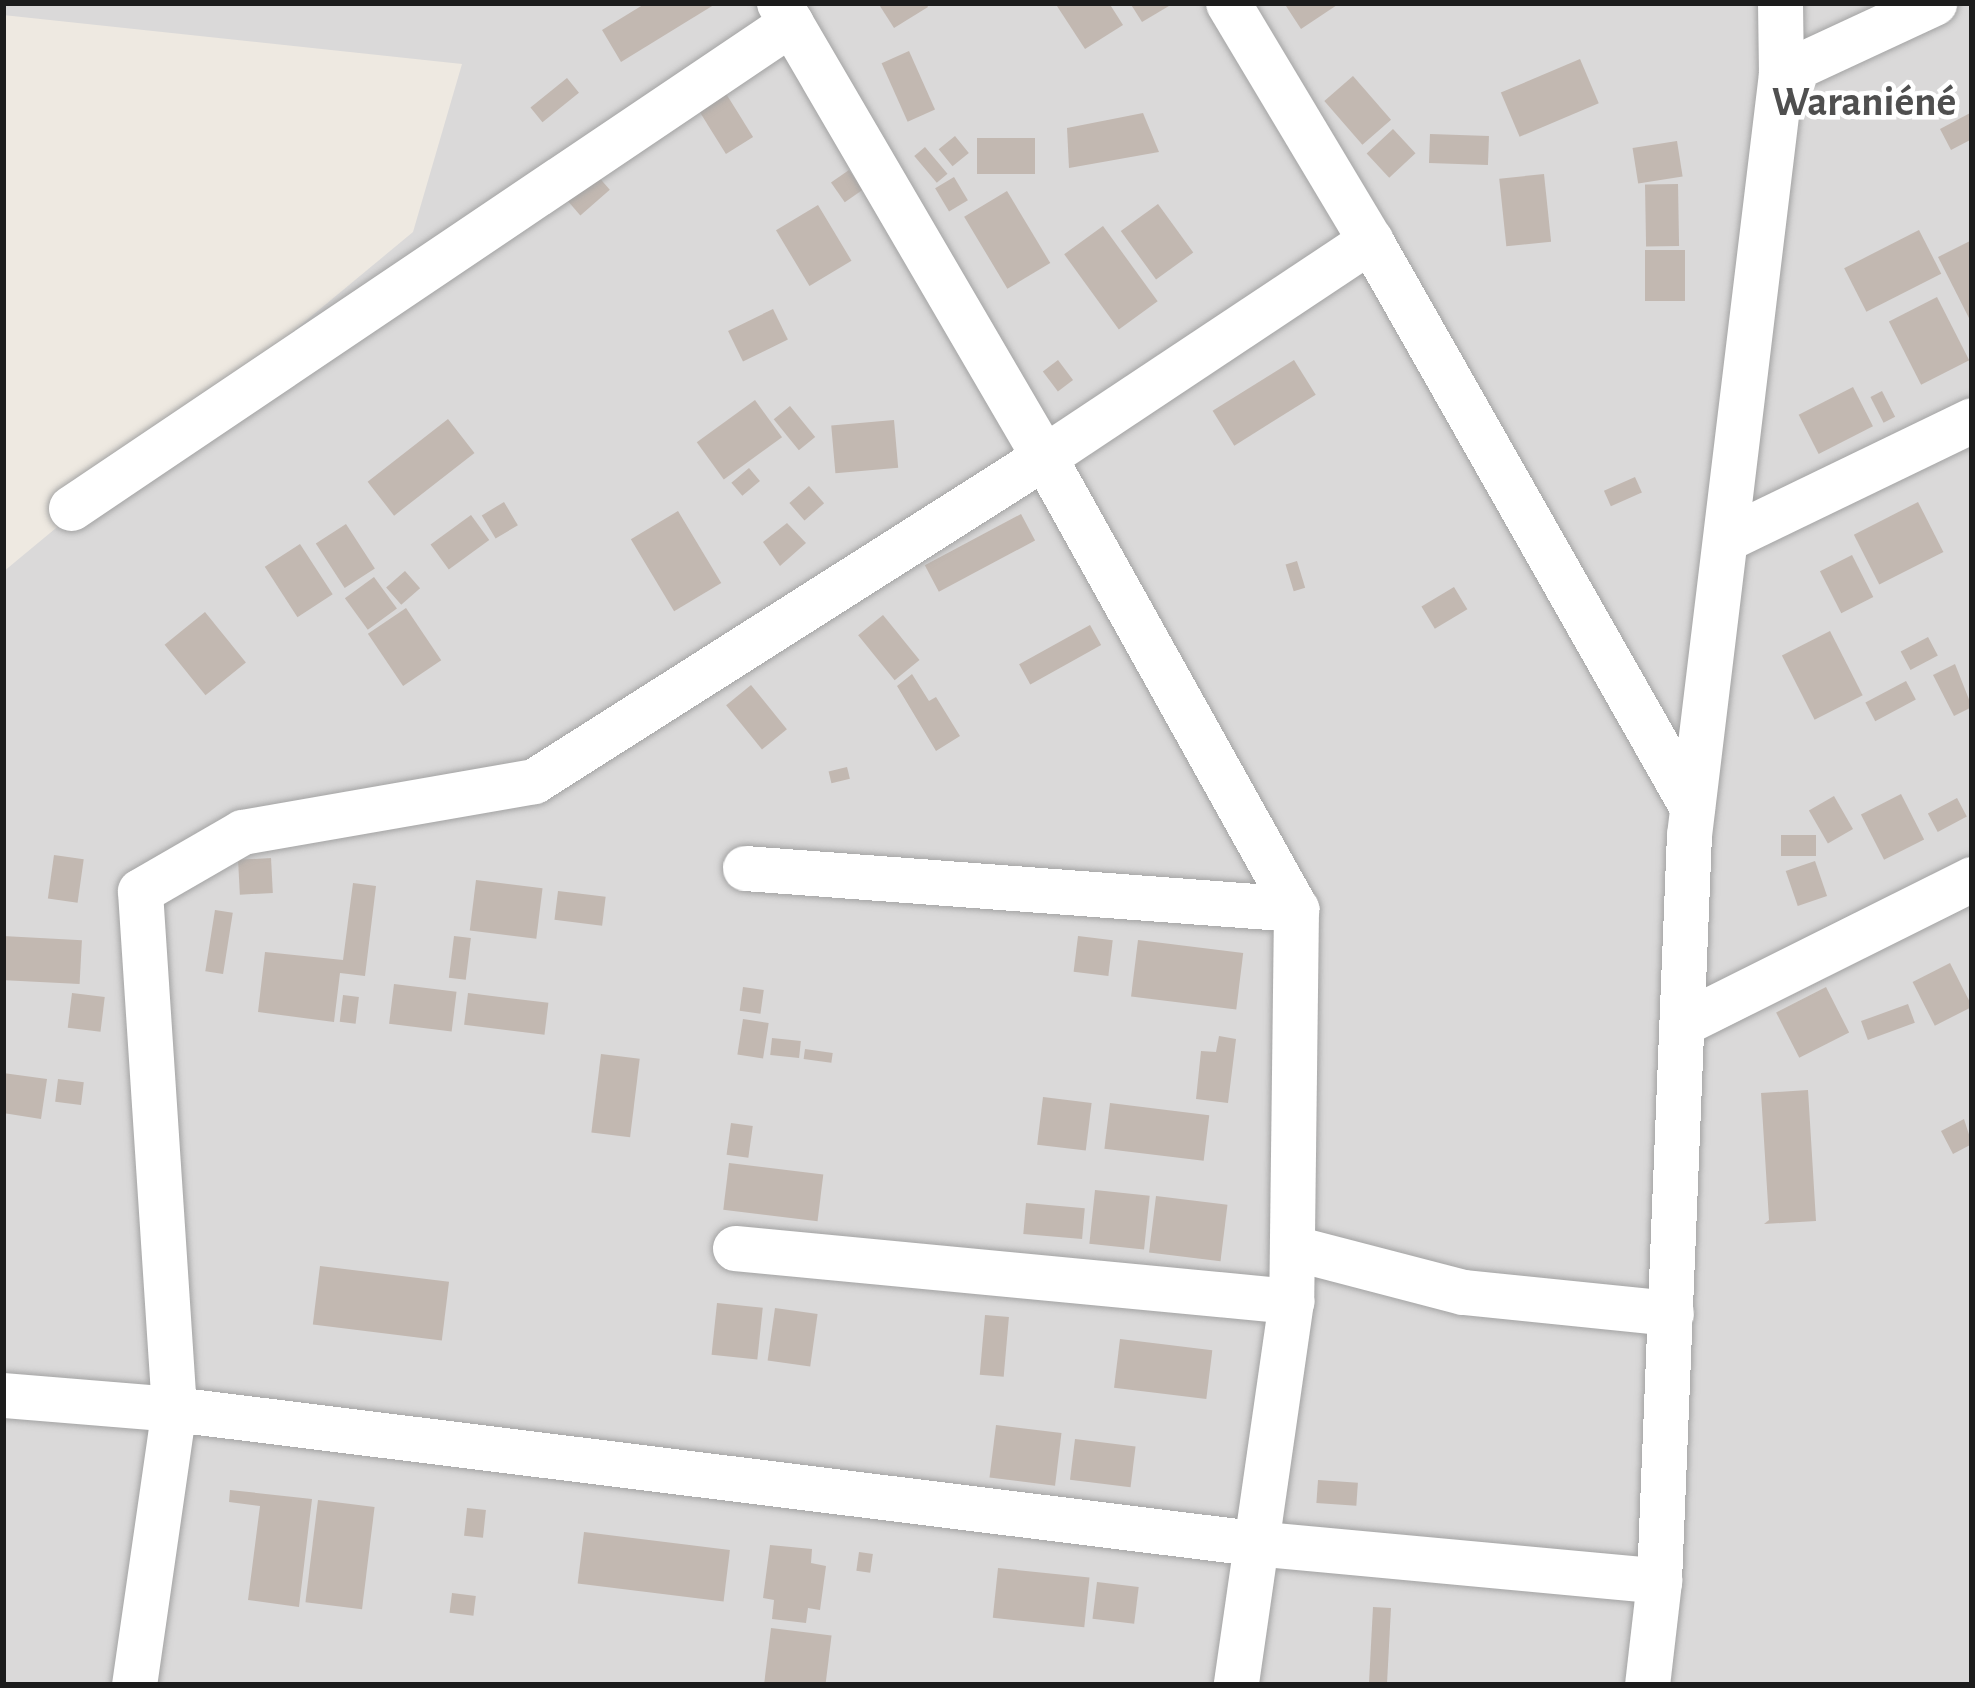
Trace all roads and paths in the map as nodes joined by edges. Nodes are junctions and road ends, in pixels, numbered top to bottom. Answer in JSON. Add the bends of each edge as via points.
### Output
{"nodes":[{"id":1,"x":1228,"y":3,"type":"edge"},
{"id":2,"x":1780,"y":3,"type":"edge"},
{"id":3,"x":1934,"y":3,"type":"edge"},
{"id":4,"x":785,"y":13,"type":"edge"},
{"id":5,"x":1781,"y":74,"type":"junction"},
{"id":6,"x":1370,"y":240,"type":"junction"},
{"id":7,"x":1972,"y":420,"type":"edge"},
{"id":8,"x":1043,"y":457,"type":"junction"},
{"id":9,"x":71,"y":508,"type":"dead end"},
{"id":10,"x":1728,"y":538,"type":"junction"},
{"id":11,"x":1692,"y":807,"type":"junction"},
{"id":12,"x":746,"y":868,"type":"dead end"},
{"id":13,"x":1972,"y":879,"type":"edge"},
{"id":14,"x":1296,"y":909,"type":"junction"},
{"id":15,"x":1685,"y":1022,"type":"junction"},
{"id":16,"x":735,"y":1248,"type":"dead end"},
{"id":17,"x":1294,"y":1248,"type":"junction"},
{"id":18,"x":1291,"y":1301,"type":"junction"},
{"id":19,"x":1671,"y":1313,"type":"junction"},
{"id":20,"x":3,"y":1395,"type":"edge"},
{"id":21,"x":174,"y":1409,"type":"junction"},
{"id":22,"x":1253,"y":1543,"type":"junction"},
{"id":23,"x":1659,"y":1581,"type":"junction"},
{"id":24,"x":134,"y":1685,"type":"edge"},
{"id":25,"x":1236,"y":1685,"type":"edge"},
{"id":26,"x":1647,"y":1685,"type":"edge"}],
"edges":[{"from":1,"to":6,"type":"street"},
{"from":2,"to":5,"type":"street"},
{"from":3,"to":5,"type":"street"},
{"from":4,"to":8,"type":"street"},
{"from":4,"to":9,"type":"street"},
{"from":5,"to":10,"type":"street"},
{"from":6,"to":8,"type":"street"},
{"from":6,"to":11,"type":"street"},
{"from":7,"to":10,"type":"street"},
{"from":8,"to":14,"type":"street"},
{"from":8,"to":21,"type":"street","via":[[534,781],[242,832],[140,891]]},
{"from":10,"to":11,"type":"street"},
{"from":11,"to":15,"type":"street"},
{"from":12,"to":14,"type":"street"},
{"from":13,"to":15,"type":"street"},
{"from":14,"to":17,"type":"street"},
{"from":15,"to":19,"type":"street"},
{"from":16,"to":18,"type":"street"},
{"from":17,"to":18,"type":"street"},
{"from":17,"to":19,"type":"street","via":[[1463,1292]]},
{"from":18,"to":22,"type":"street"},
{"from":19,"to":23,"type":"street"},
{"from":20,"to":21,"type":"street"},
{"from":21,"to":22,"type":"street"},
{"from":21,"to":24,"type":"street"},
{"from":22,"to":23,"type":"street"},
{"from":22,"to":25,"type":"street"},
{"from":23,"to":26,"type":"street"}]}
